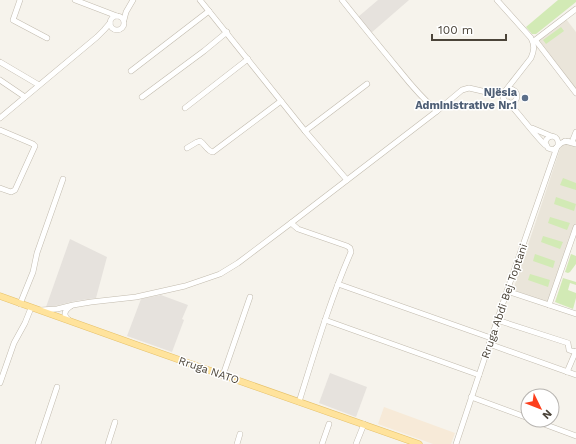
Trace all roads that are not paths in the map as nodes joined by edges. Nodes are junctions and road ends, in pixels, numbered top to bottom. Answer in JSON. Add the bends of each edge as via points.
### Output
{"nodes":[{"id":1,"x":20,"y":0,"type":"edge"},
{"id":2,"x":75,"y":0,"type":"edge"},
{"id":3,"x":133,"y":0,"type":"edge"},
{"id":4,"x":200,"y":0,"type":"edge"},
{"id":5,"x":342,"y":0,"type":"edge"},
{"id":6,"x":498,"y":0,"type":"edge"},
{"id":7,"x":128,"y":8,"type":"junction"},
{"id":8,"x":576,"y":9,"type":"edge"},
{"id":9,"x":103,"y":11,"type":"junction"},
{"id":10,"x":209,"y":11,"type":"junction"},
{"id":11,"x":118,"y":16,"type":"junction"},
{"id":12,"x":124,"y":20,"type":"junction"},
{"id":13,"x":110,"y":21,"type":"junction"},
{"id":14,"x":116,"y":30,"type":"junction"},
{"id":15,"x":226,"y":32,"type":"junction"},
{"id":16,"x":97,"y":37,"type":"junction"},
{"id":17,"x":46,"y":38,"type":"dead end"},
{"id":18,"x":534,"y":41,"type":"junction"},
{"id":19,"x":248,"y":59,"type":"junction"},
{"id":20,"x":0,"y":62,"type":"edge"},
{"id":21,"x":131,"y":71,"type":"dead end"},
{"id":22,"x":521,"y":72,"type":"junction"},
{"id":23,"x":0,"y":80,"type":"edge"},
{"id":24,"x":367,"y":84,"type":"dead end"},
{"id":25,"x":39,"y":85,"type":"junction"},
{"id":26,"x":505,"y":91,"type":"junction"},
{"id":27,"x":486,"y":92,"type":"junction"},
{"id":28,"x":576,"y":93,"type":"edge"},
{"id":29,"x":516,"y":96,"type":"junction"},
{"id":30,"x":25,"y":97,"type":"junction"},
{"id":31,"x":142,"y":97,"type":"dead end"},
{"id":32,"x":281,"y":101,"type":"junction"},
{"id":33,"x":506,"y":101,"type":"junction"},
{"id":34,"x":185,"y":108,"type":"dead end"},
{"id":35,"x":437,"y":111,"type":"junction"},
{"id":36,"x":520,"y":115,"type":"junction"},
{"id":37,"x":0,"y":118,"type":"edge"},
{"id":38,"x":530,"y":127,"type":"junction"},
{"id":39,"x":0,"y":130,"type":"edge"},
{"id":40,"x":305,"y":131,"type":"junction"},
{"id":41,"x":576,"y":132,"type":"edge"},
{"id":42,"x":553,"y":137,"type":"junction"},
{"id":43,"x":572,"y":143,"type":"edge"},
{"id":44,"x":546,"y":146,"type":"junction"},
{"id":45,"x":558,"y":146,"type":"junction"},
{"id":46,"x":187,"y":148,"type":"dead end"},
{"id":47,"x":553,"y":159,"type":"junction"},
{"id":48,"x":63,"y":179,"type":"dead end"},
{"id":49,"x":347,"y":180,"type":"junction"},
{"id":50,"x":0,"y":188,"type":"edge"},
{"id":51,"x":291,"y":224,"type":"junction"},
{"id":52,"x":576,"y":227,"type":"edge"},
{"id":53,"x":338,"y":284,"type":"junction"},
{"id":54,"x":507,"y":291,"type":"junction"},
{"id":55,"x":0,"y":296,"type":"edge"},
{"id":56,"x":250,"y":297,"type":"dead end"},
{"id":57,"x":20,"y":304,"type":"junction"},
{"id":58,"x":73,"y":305,"type":"junction"},
{"id":59,"x":549,"y":305,"type":"junction"},
{"id":60,"x":31,"y":308,"type":"junction"},
{"id":61,"x":40,"y":310,"type":"junction"},
{"id":62,"x":576,"y":314,"type":"edge"},
{"id":63,"x":325,"y":320,"type":"junction"},
{"id":64,"x":497,"y":320,"type":"junction"},
{"id":65,"x":70,"y":321,"type":"junction"},
{"id":66,"x":491,"y":338,"type":"junction"},
{"id":67,"x":489,"y":344,"type":"junction"},
{"id":68,"x":576,"y":351,"type":"edge"},
{"id":69,"x":567,"y":372,"type":"junction"},
{"id":70,"x":223,"y":375,"type":"junction"},
{"id":71,"x":479,"y":375,"type":"junction"},
{"id":72,"x":576,"y":375,"type":"edge"},
{"id":73,"x":0,"y":383,"type":"edge"},
{"id":74,"x":57,"y":387,"type":"dead end"},
{"id":75,"x":471,"y":397,"type":"junction"},
{"id":76,"x":299,"y":402,"type":"junction"},
{"id":77,"x":520,"y":415,"type":"edge"},
{"id":78,"x":115,"y":422,"type":"dead end"},
{"id":79,"x":329,"y":424,"type":"dead end"},
{"id":80,"x":364,"y":424,"type":"junction"},
{"id":81,"x":554,"y":428,"type":"edge"},
{"id":82,"x":240,"y":434,"type":"dead end"},
{"id":83,"x":576,"y":436,"type":"edge"},
{"id":84,"x":38,"y":444,"type":"edge"},
{"id":85,"x":108,"y":444,"type":"edge"},
{"id":86,"x":237,"y":444,"type":"edge"},
{"id":87,"x":322,"y":444,"type":"edge"},
{"id":88,"x":356,"y":444,"type":"edge"},
{"id":89,"x":419,"y":444,"type":"edge"},
{"id":90,"x":456,"y":444,"type":"edge"}],
"edges":[{"from":1,"to":17,"type":"street","via":[[13,20]]},
{"from":2,"to":9,"type":"street"},
{"from":3,"to":7,"type":"street"},
{"from":4,"to":10,"type":"street"},
{"from":5,"to":35,"type":"street","via":[[385,54]]},
{"from":6,"to":18,"type":"street"},
{"from":7,"to":11,"type":"street"},
{"from":7,"to":12,"type":"street"},
{"from":8,"to":18,"type":"street"},
{"from":9,"to":11,"type":"street"},
{"from":9,"to":13,"type":"street","via":[[109,15]]},
{"from":10,"to":15,"type":"street"},
{"from":10,"to":21,"type":"street"},
{"from":11,"to":12,"type":"street"},
{"from":11,"to":13,"type":"street","via":[[112,17]]},
{"from":12,"to":14,"type":"street","via":[[123,27]]},
{"from":13,"to":14,"type":"street","via":[[112,28]]},
{"from":13,"to":16,"type":"street"},
{"from":14,"to":16,"type":"street","via":[[107,30]]},
{"from":15,"to":19,"type":"street"},
{"from":15,"to":31,"type":"street"},
{"from":16,"to":25,"type":"street"},
{"from":18,"to":22,"type":"street","via":[[533,54]]},
{"from":18,"to":28,"type":"street"},
{"from":19,"to":32,"type":"street"},
{"from":19,"to":34,"type":"street"},
{"from":20,"to":25,"type":"street"},
{"from":22,"to":26,"type":"street"},
{"from":22,"to":29,"type":"street","via":[[517,81]]},
{"from":23,"to":30,"type":"street"},
{"from":24,"to":40,"type":"street"},
{"from":25,"to":30,"type":"street"},
{"from":26,"to":27,"type":"street","via":[[495,94]]},
{"from":26,"to":29,"type":"street","via":[[512,90]]},
{"from":26,"to":33,"type":"street","via":[[503,96]]},
{"from":27,"to":33,"type":"street"},
{"from":27,"to":35,"type":"street","via":[[465,88]]},
{"from":29,"to":33,"type":"street","via":[[512,102]]},
{"from":29,"to":36,"type":"street"},
{"from":30,"to":37,"type":"street"},
{"from":32,"to":40,"type":"street"},
{"from":32,"to":46,"type":"street","via":[[213,152],[200,141]]},
{"from":33,"to":36,"type":"street"},
{"from":35,"to":49,"type":"street"},
{"from":36,"to":38,"type":"street"},
{"from":38,"to":42,"type":"street"},
{"from":38,"to":44,"type":"street"},
{"from":39,"to":50,"type":"street","via":[[35,146],[15,190],[11,192]]},
{"from":40,"to":49,"type":"street"},
{"from":41,"to":43,"type":"street"},
{"from":42,"to":43,"type":"street"},
{"from":42,"to":44,"type":"street","via":[[546,140]]},
{"from":42,"to":45,"type":"street","via":[[558,140]]},
{"from":43,"to":45,"type":"street","via":[[564,142]]},
{"from":44,"to":45,"type":"street","via":[[552,150]]},
{"from":44,"to":47,"type":"street"},
{"from":45,"to":47,"type":"street","name":"Rruga Abdi Bej Toptani"},
{"from":47,"to":54,"type":"street","name":"Rruga Abdi Bej Toptani"},
{"from":48,"to":57,"type":"street"},
{"from":49,"to":51,"type":"street"},
{"from":51,"to":53,"type":"street","via":[[298,230],[350,248],[351,252]]},
{"from":51,"to":58,"type":"street","via":[[220,274],[185,286],[136,297]]},
{"from":52,"to":59,"type":"street"},
{"from":53,"to":63,"type":"street"},
{"from":53,"to":66,"type":"street"},
{"from":54,"to":59,"type":"street"},
{"from":54,"to":64,"type":"street","name":"Rruga Abdi Bej Toptani"},
{"from":55,"to":57,"type":"main road","name":"Rruga NATO"},
{"from":56,"to":70,"type":"street"},
{"from":57,"to":60,"type":"main road","name":"Rruga NATO"},
{"from":58,"to":61,"type":"street"},
{"from":58,"to":65,"type":"street","via":[[65,314]]},
{"from":59,"to":62,"type":"street"},
{"from":60,"to":61,"type":"main road","name":"Rruga NATO"},
{"from":60,"to":73,"type":"street","via":[[14,343]]},
{"from":61,"to":65,"type":"main road","name":"Rruga NATO"},
{"from":63,"to":71,"type":"street"},
{"from":63,"to":76,"type":"street"},
{"from":64,"to":66,"type":"street","name":"Rruga Abdi Bej Toptani"},
{"from":64,"to":68,"type":"street","via":[[568,343],[570,350]]},
{"from":65,"to":70,"type":"main road","name":"Rruga NATO"},
{"from":66,"to":67,"type":"street","name":"Rruga Abdi Bej Toptani"},
{"from":67,"to":69,"type":"street"},
{"from":67,"to":71,"type":"street","name":"Rruga Abdi Bej Toptani"},
{"from":68,"to":69,"type":"street"},
{"from":69,"to":72,"type":"street"},
{"from":70,"to":76,"type":"main road","name":"Rruga NATO"},
{"from":71,"to":75,"type":"street","name":"Rruga Abdi Bej Toptani"},
{"from":74,"to":84,"type":"street"},
{"from":75,"to":77,"type":"street"},
{"from":75,"to":90,"type":"street","name":"Rruga Abdi Bej Toptani"},
{"from":76,"to":80,"type":"main road","name":"Rruga NATO"},
{"from":78,"to":85,"type":"street"},
{"from":79,"to":87,"type":"street"},
{"from":80,"to":88,"type":"street"},
{"from":80,"to":89,"type":"main road","name":"Rruga NATO"},
{"from":81,"to":83,"type":"street"},
{"from":82,"to":86,"type":"street"}]}
